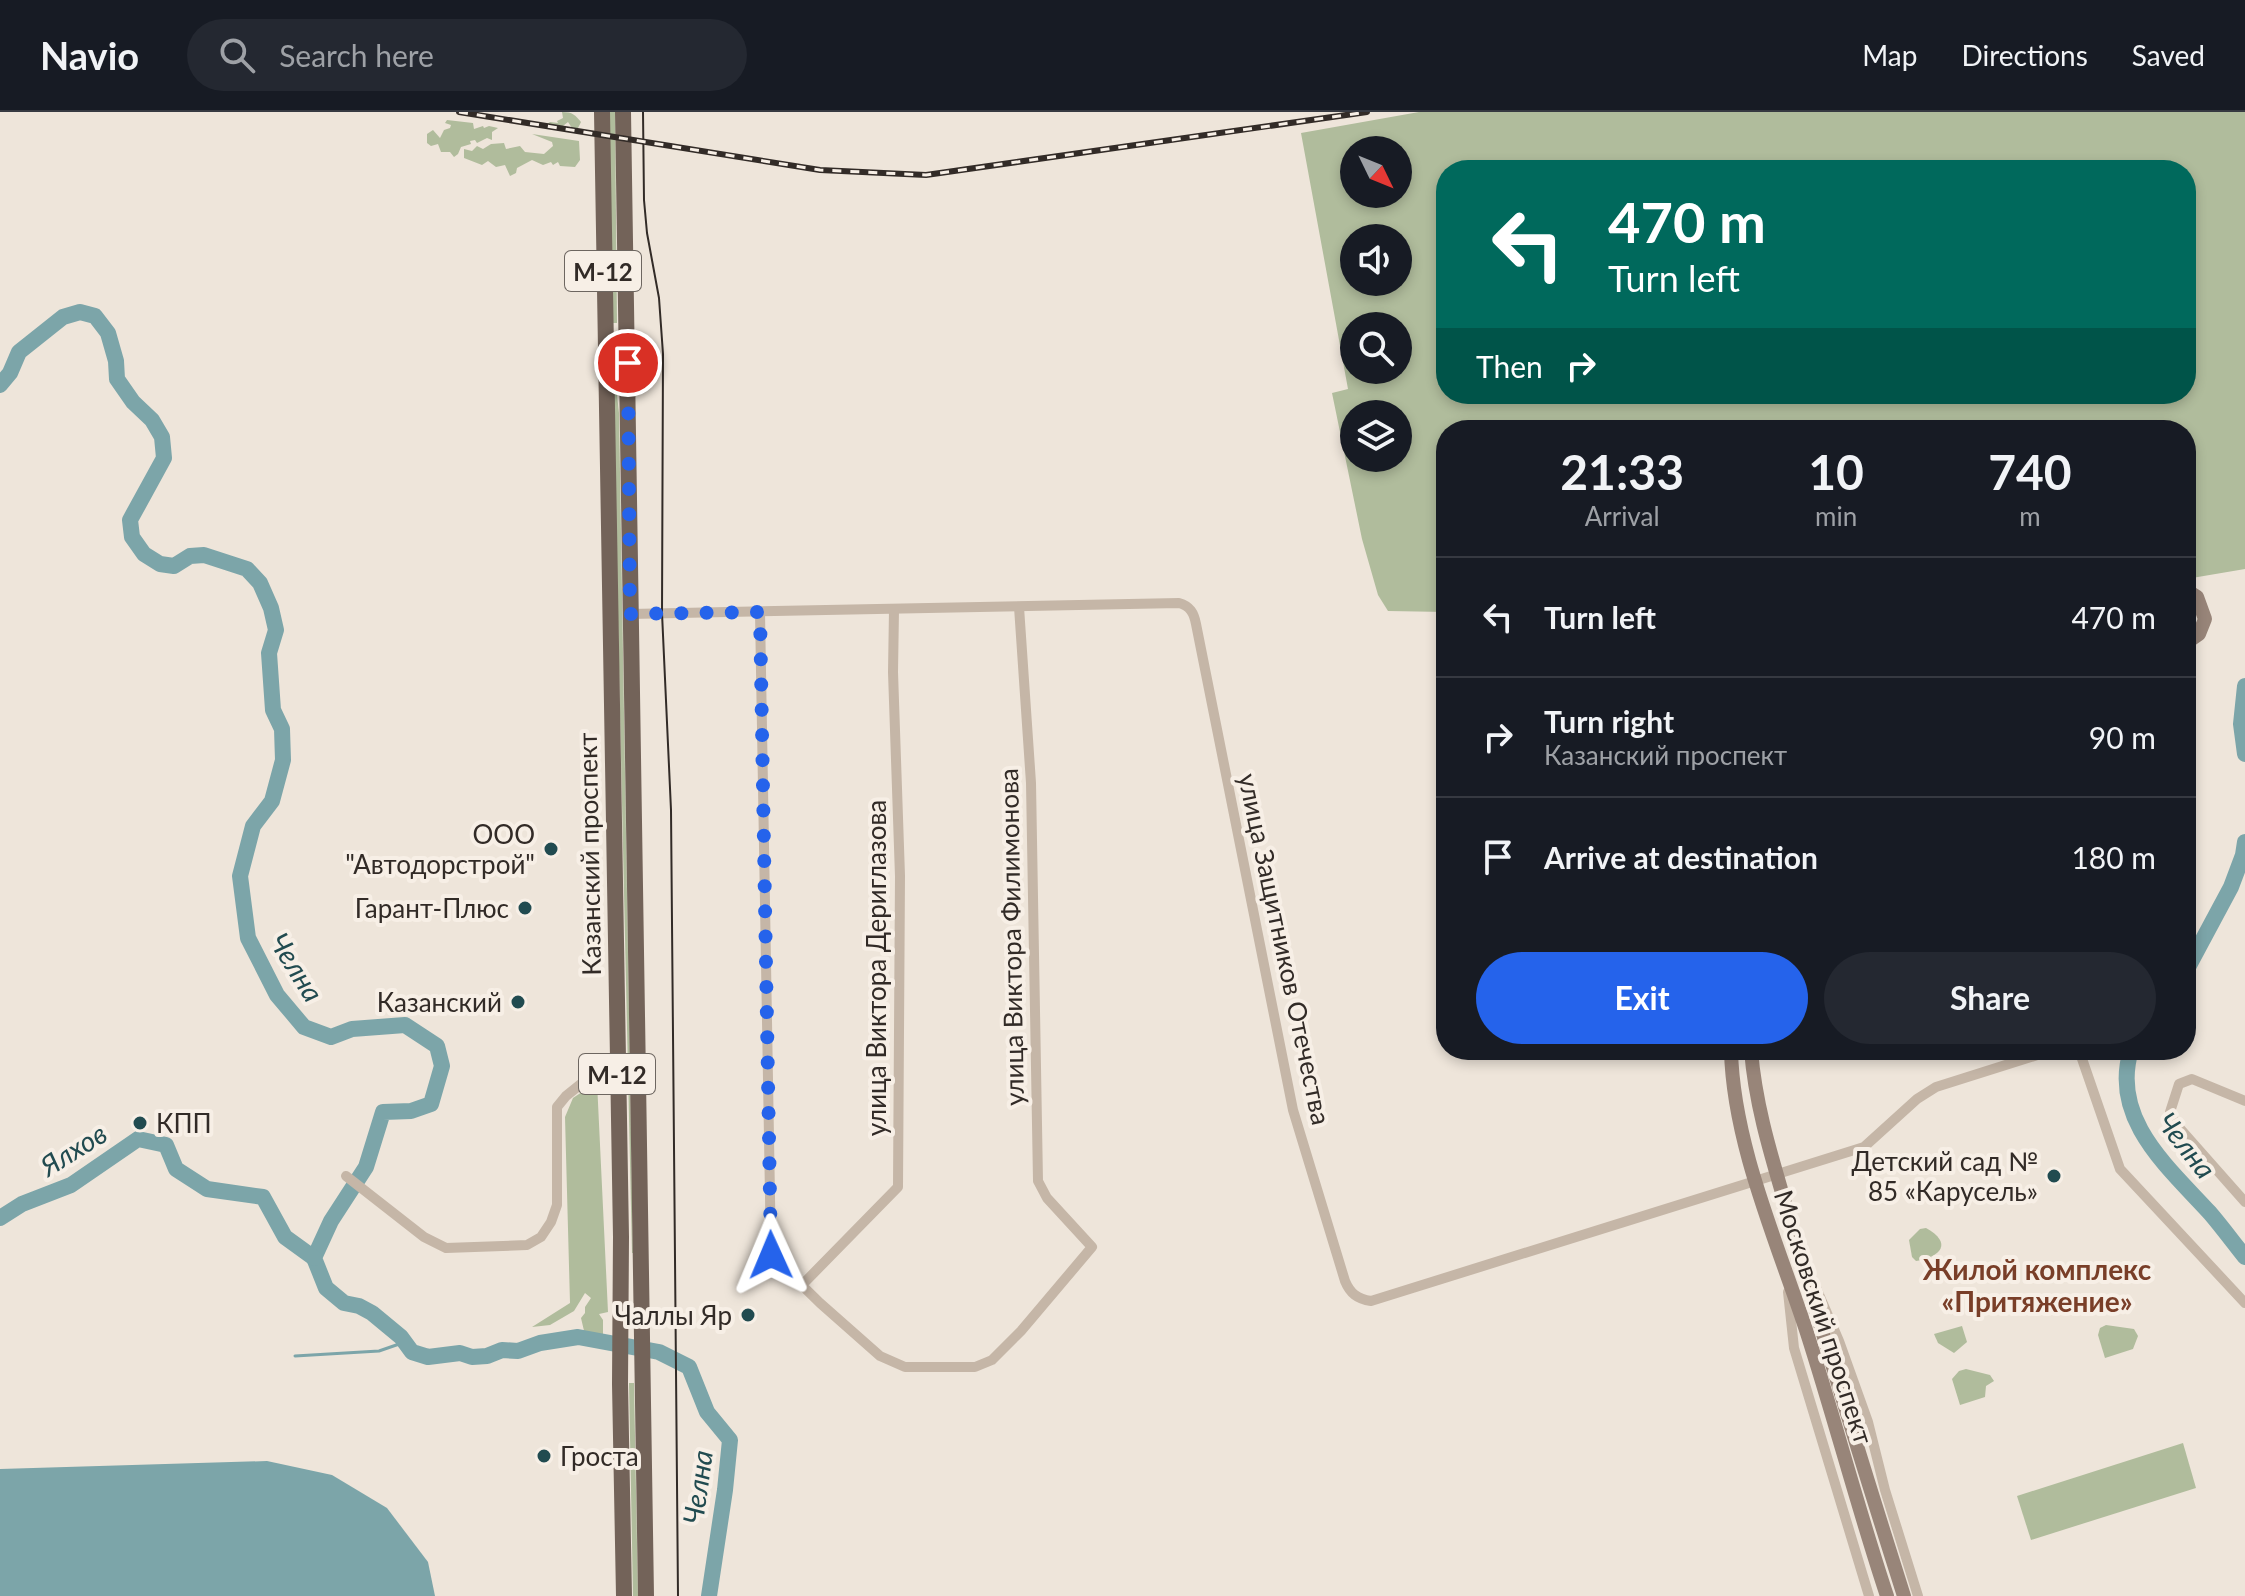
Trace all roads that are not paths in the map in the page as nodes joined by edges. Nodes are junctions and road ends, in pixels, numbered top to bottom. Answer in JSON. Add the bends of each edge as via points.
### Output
{"nodes":[{"id":1,"x":602,"y":112,"type":"edge"},
{"id":2,"x":623,"y":112,"type":"edge"},
{"id":3,"x":604,"y":357,"type":"junction"},
{"id":4,"x":628,"y":363,"type":"junction"},
{"id":5,"x":2196,"y":596,"type":"edge"},
{"id":6,"x":1019,"y":607,"type":"junction"},
{"id":7,"x":894,"y":610,"type":"junction"},
{"id":8,"x":760,"y":612,"type":"junction"},
{"id":9,"x":630,"y":614,"type":"junction"},
{"id":10,"x":2196,"y":636,"type":"edge"},
{"id":11,"x":617,"y":1055,"type":"junction"},
{"id":12,"x":1726,"y":1060,"type":"edge"},
{"id":13,"x":1732,"y":1060,"type":"edge"},
{"id":14,"x":1752,"y":1060,"type":"edge"},
{"id":15,"x":2021,"y":1060,"type":"edge"},
{"id":16,"x":2082,"y":1060,"type":"edge"},
{"id":17,"x":1733,"y":1089,"type":"junction"},
{"id":18,"x":2245,"y":1101,"type":"edge"},
{"id":19,"x":1777,"y":1175,"type":"junction"},
{"id":20,"x":346,"y":1176,"type":"dead end"},
{"id":21,"x":1755,"y":1181,"type":"junction"},
{"id":22,"x":2245,"y":1202,"type":"edge"},
{"id":23,"x":1787,"y":1208,"type":"junction"},
{"id":24,"x":621,"y":1237,"type":"junction"},
{"id":25,"x":641,"y":1237,"type":"junction"},
{"id":26,"x":1786,"y":1270,"type":"junction"},
{"id":27,"x":802,"y":1285,"type":"junction"},
{"id":28,"x":2245,"y":1303,"type":"edge"},
{"id":29,"x":624,"y":1596,"type":"edge"},
{"id":30,"x":646,"y":1596,"type":"edge"},
{"id":31,"x":1869,"y":1596,"type":"edge"},
{"id":32,"x":1887,"y":1596,"type":"edge"},
{"id":33,"x":1904,"y":1596,"type":"edge"},
{"id":34,"x":1918,"y":1596,"type":"edge"}],
"edges":[{"from":1,"to":3,"type":"main road","name":"Казанский проспект","number":"М-12"},
{"from":2,"to":4,"type":"main road","name":"Казанский проспект","number":"М-12"},
{"from":3,"to":4,"type":"main road","via":[[615,349]]},
{"from":3,"to":11,"type":"main road","name":"Казанский проспект","number":"М-12"},
{"from":4,"to":9,"type":"main road","name":"Казанский проспект","number":"М-12"},
{"from":5,"to":10,"type":"main road","via":[[2205,619]]},
{"from":6,"to":7,"type":"street"},
{"from":6,"to":21,"type":"street","name":"улица Защитников Отечества","via":[[1179,603],[1191,610],[1293,1110],[1353,1294],[1371,1301]]},
{"from":6,"to":27,"type":"street","name":"улица Виктора Филимонова","via":[[1031,783],[1038,1181],[1092,1247],[1021,1331],[992,1360],[975,1367],[905,1367],[880,1356]]},
{"from":7,"to":8,"type":"street"},
{"from":7,"to":27,"type":"street","name":"улица Виктора Дериглазова","via":[[900,876],[898,1187]]},
{"from":8,"to":9,"type":"street"},
{"from":8,"to":27,"type":"street","via":[[771,1255]]},
{"from":9,"to":25,"type":"main road","name":"Казанский проспект","number":"М-12"},
{"from":11,"to":20,"type":"street","via":[[557,1107],[557,1205],[541,1237],[527,1245],[446,1248]]},
{"from":11,"to":24,"type":"main road","name":"Казанский проспект","number":"М-12"},
{"from":12,"to":17,"type":"street"},
{"from":13,"to":17,"type":"main road","name":"Московский проспект"},
{"from":14,"to":19,"type":"main road","name":"Московский проспект"},
{"from":15,"to":19,"type":"street","via":[[1936,1087],[1867,1146]]},
{"from":16,"to":28,"type":"street","via":[[2118,1166]]},
{"from":17,"to":21,"type":"main road","name":"Московский проспект"},
{"from":18,"to":22,"type":"street","via":[[2192,1079],[2179,1084],[2170,1112]]},
{"from":19,"to":21,"type":"street"},
{"from":19,"to":23,"type":"main road","name":"Московский проспект"},
{"from":21,"to":26,"type":"main road","name":"Московский проспект"},
{"from":23,"to":33,"type":"main road","name":"Московский проспект"},
{"from":23,"to":34,"type":"street","via":[[1868,1422]]},
{"from":24,"to":25,"type":"main road","via":[[632,1254]]},
{"from":24,"to":29,"type":"main road","name":"Казанский проспект","number":"М-12"},
{"from":25,"to":30,"type":"main road","name":"Казанский проспект","number":"М-12"},
{"from":26,"to":31,"type":"street","via":[[1794,1348]]},
{"from":26,"to":32,"type":"main road","name":"Московский проспект"}]}
